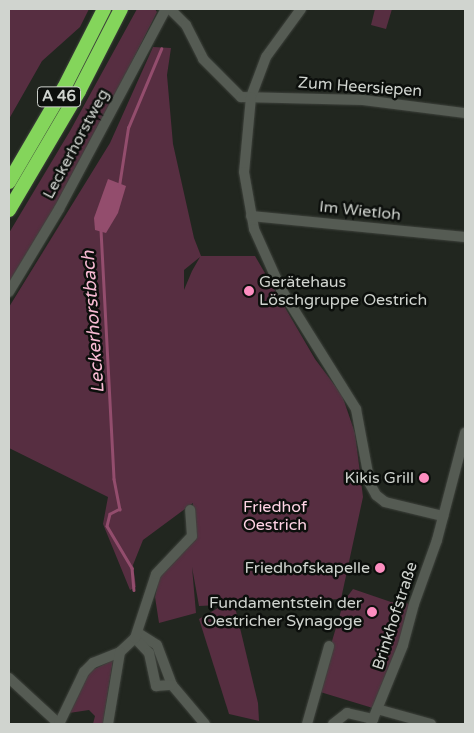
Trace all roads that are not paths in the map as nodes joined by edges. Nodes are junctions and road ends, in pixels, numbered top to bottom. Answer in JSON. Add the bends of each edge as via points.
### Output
{"nodes":[{"id":1,"x":104,"y":9,"type":"edge"},
{"id":2,"x":121,"y":9,"type":"edge"},
{"id":3,"x":168,"y":9,"type":"edge"},
{"id":4,"x":301,"y":9,"type":"edge"},
{"id":5,"x":79,"y":40,"type":"dead end"},
{"id":6,"x":251,"y":97,"type":"junction"},
{"id":7,"x":465,"y":113,"type":"edge"},
{"id":8,"x":9,"y":182,"type":"edge"},
{"id":9,"x":9,"y":210,"type":"edge"},
{"id":10,"x":251,"y":216,"type":"junction"},
{"id":11,"x":465,"y":237,"type":"edge"},
{"id":12,"x":9,"y":292,"type":"edge"},
{"id":13,"x":465,"y":433,"type":"edge"},
{"id":14,"x":463,"y":457,"type":"edge"},
{"id":15,"x":190,"y":510,"type":"dead end"},
{"id":16,"x":444,"y":516,"type":"junction"},
{"id":17,"x":138,"y":633,"type":"junction"},
{"id":18,"x":329,"y":646,"type":"dead end"},
{"id":19,"x":120,"y":652,"type":"junction"},
{"id":20,"x":9,"y":678,"type":"edge"},
{"id":21,"x":172,"y":685,"type":"junction"},
{"id":22,"x":374,"y":718,"type":"edge"},
{"id":23,"x":59,"y":724,"type":"edge"},
{"id":24,"x":108,"y":724,"type":"edge"},
{"id":25,"x":205,"y":724,"type":"edge"},
{"id":26,"x":307,"y":724,"type":"edge"},
{"id":27,"x":333,"y":724,"type":"edge"},
{"id":28,"x":431,"y":724,"type":"edge"}],
"edges":[{"from":1,"to":5,"type":"highway"},
{"from":1,"to":8,"type":"highway","number":"A 46","via":[[64,88]]},
{"from":2,"to":9,"type":"highway","number":"A 46","via":[[79,90]]},
{"from":3,"to":6,"type":"street","name":"Leckerhorstweg","via":[[186,25],[211,68],[241,97]]},
{"from":3,"to":12,"type":"street","name":"Leckerhorstweg","via":[[59,209]]},
{"from":4,"to":6,"type":"street","via":[[266,57]]},
{"from":6,"to":7,"type":"street","name":"Zum Heersiepen","via":[[364,100]]},
{"from":6,"to":10,"type":"street","via":[[244,158]]},
{"from":10,"to":11,"type":"street","name":"Im Wietloh"},
{"from":10,"to":16,"type":"street","via":[[267,264],[356,409],[370,484],[376,495],[385,502]]},
{"from":13,"to":14,"type":"street","name":"Brinkhofstraße"},
{"from":14,"to":16,"type":"street","name":"Brinkhofstraße"},
{"from":15,"to":17,"type":"street","via":[[192,536],[156,574]]},
{"from":16,"to":22,"type":"street","name":"Brinkhofstraße","via":[[395,670]]},
{"from":17,"to":19,"type":"street"},
{"from":17,"to":21,"type":"street","via":[[157,646]]},
{"from":17,"to":21,"type":"street","via":[[150,653],[156,686]]},
{"from":18,"to":26,"type":"street"},
{"from":19,"to":23,"type":"street","via":[[93,663],[84,672]]},
{"from":19,"to":24,"type":"street"},
{"from":20,"to":23,"type":"street"},
{"from":21,"to":25,"type":"street"},
{"from":22,"to":27,"type":"street","via":[[347,714]]},
{"from":22,"to":28,"type":"street"}]}
